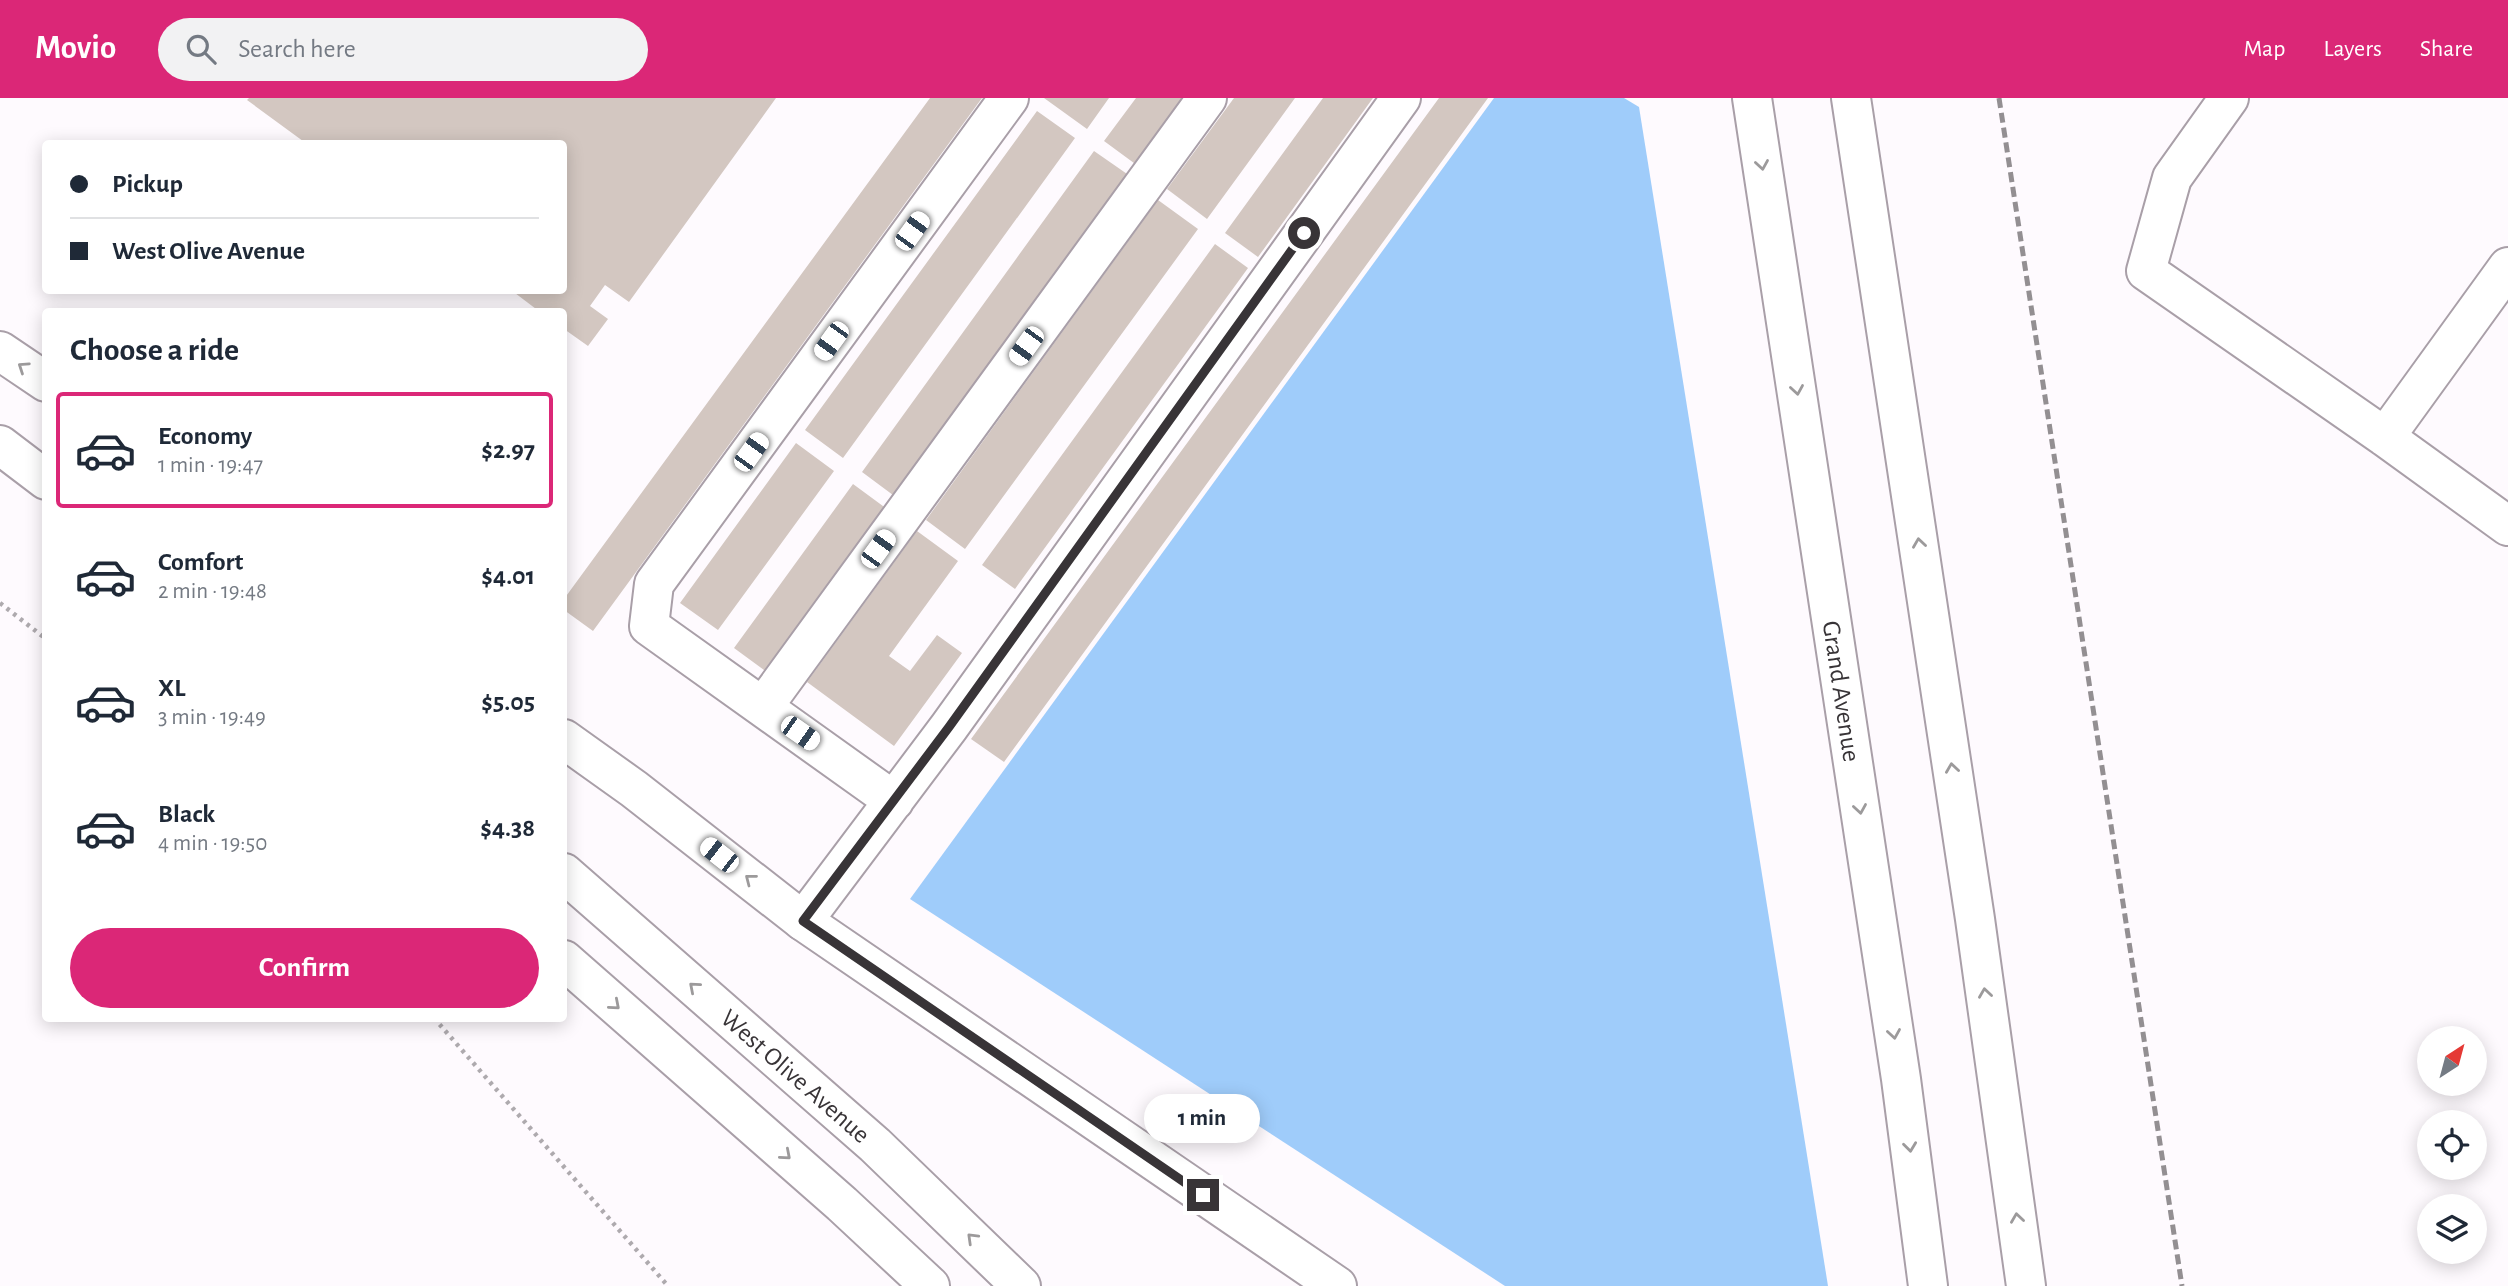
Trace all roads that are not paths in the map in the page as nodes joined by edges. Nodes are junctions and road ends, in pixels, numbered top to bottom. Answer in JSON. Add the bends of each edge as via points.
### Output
{"nodes":[{"id":1,"x":1009,"y":98,"type":"edge"},
{"id":2,"x":1207,"y":98,"type":"edge"},
{"id":3,"x":1401,"y":98,"type":"edge"},
{"id":4,"x":1752,"y":98,"type":"edge"},
{"id":5,"x":1851,"y":98,"type":"edge"},
{"id":6,"x":2229,"y":98,"type":"edge"},
{"id":7,"x":2508,"y":267,"type":"edge"},
{"id":8,"x":0,"y":351,"type":"edge"},
{"id":9,"x":42,"y":379,"type":"edge"},
{"id":10,"x":2385,"y":437,"type":"junction"},
{"id":11,"x":0,"y":445,"type":"edge"},
{"id":12,"x":42,"y":477,"type":"edge"},
{"id":13,"x":2508,"y":526,"type":"edge"},
{"id":14,"x":762,"y":707,"type":"junction"},
{"id":15,"x":567,"y":741,"type":"edge"},
{"id":16,"x":894,"y":801,"type":"junction"},
{"id":17,"x":567,"y":876,"type":"edge"},
{"id":18,"x":803,"y":921,"type":"junction"},
{"id":19,"x":567,"y":963,"type":"edge"},
{"id":20,"x":930,"y":1286,"type":"edge"},
{"id":21,"x":1021,"y":1286,"type":"edge"},
{"id":22,"x":1336,"y":1286,"type":"edge"},
{"id":23,"x":1928,"y":1286,"type":"edge"},
{"id":24,"x":2026,"y":1286,"type":"edge"}],
"edges":[{"from":1,"to":14,"type":"main road","via":[[654,584],[649,626]]},
{"from":2,"to":14,"type":"main road"},
{"from":3,"to":16,"type":"main road"},
{"from":4,"to":23,"type":"main road","name":"Grand Avenue","one_way":true,"via":[[1901,1079]]},
{"from":24,"to":5,"type":"main road","one_way":true},
{"from":6,"to":10,"type":"main road","via":[[2172,178],[2146,271]]},
{"from":7,"to":10,"type":"main road"},
{"from":9,"to":8,"type":"main road","one_way":true},
{"from":10,"to":13,"type":"main road"},
{"from":11,"to":12,"type":"main road"},
{"from":14,"to":16,"type":"main road"},
{"from":18,"to":15,"type":"main road","one_way":true},
{"from":16,"to":18,"type":"main road"},
{"from":21,"to":17,"type":"main road","name":"West Olive Avenue","one_way":true,"via":[[876,1145]]},
{"from":18,"to":22,"type":"main road"},
{"from":19,"to":20,"type":"main road","one_way":true}]}
